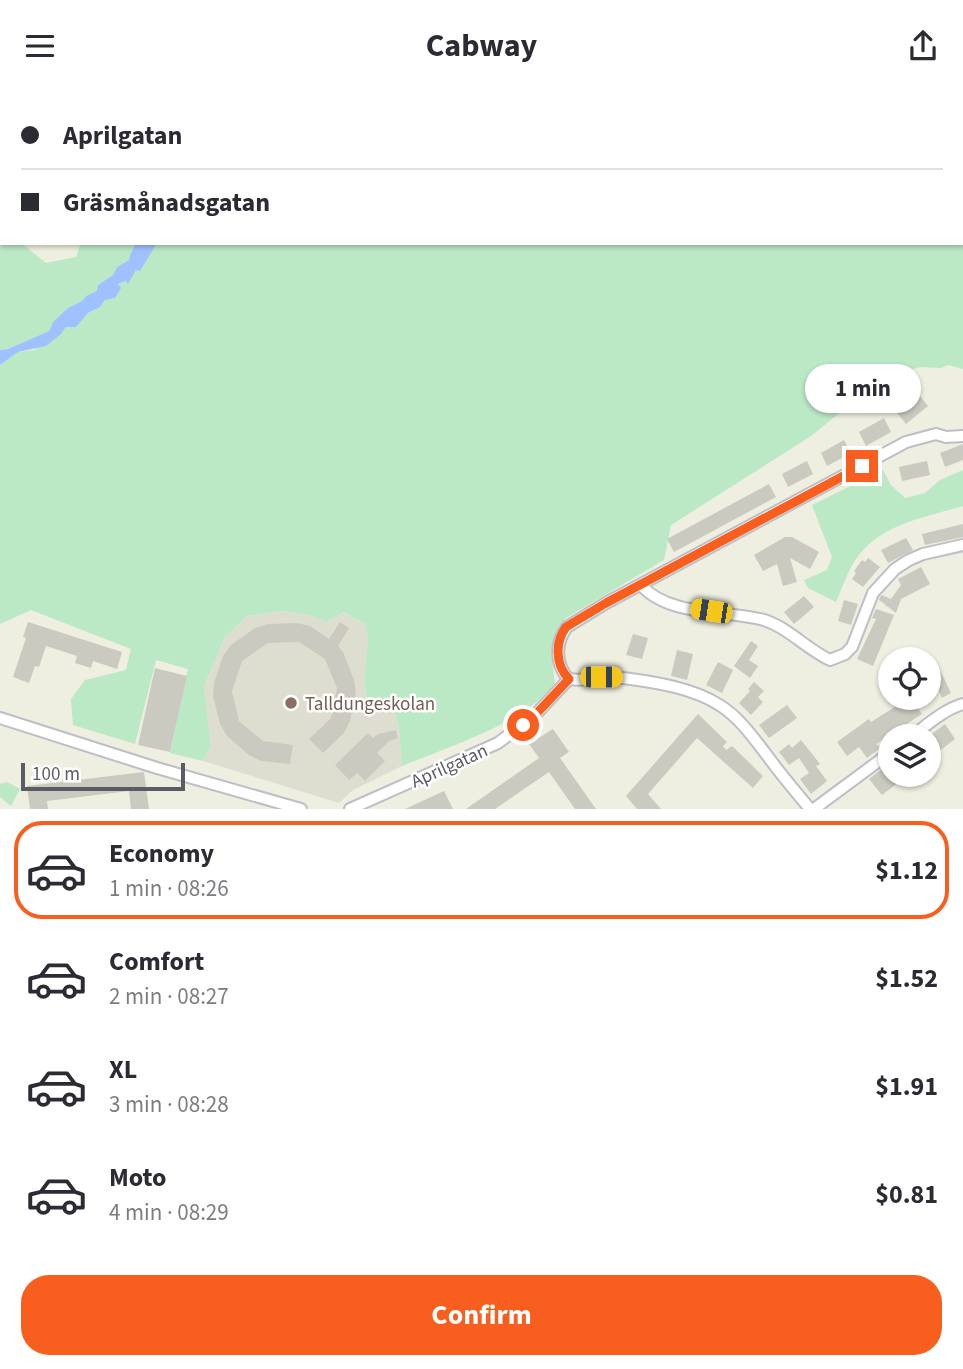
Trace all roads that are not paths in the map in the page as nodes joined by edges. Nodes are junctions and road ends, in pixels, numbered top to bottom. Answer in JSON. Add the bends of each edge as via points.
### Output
{"nodes":[{"id":1,"x":963,"y":436,"type":"edge"},
{"id":2,"x":963,"y":545,"type":"edge"},
{"id":3,"x":641,"y":585,"type":"junction"},
{"id":4,"x":569,"y":679,"type":"junction"},
{"id":5,"x":963,"y":704,"type":"edge"},
{"id":6,"x":0,"y":718,"type":"edge"},
{"id":7,"x":929,"y":724,"type":"edge"},
{"id":8,"x":878,"y":761,"type":"edge"},
{"id":9,"x":301,"y":809,"type":"edge"},
{"id":10,"x":351,"y":809,"type":"edge"},
{"id":11,"x":812,"y":809,"type":"edge"}],
"edges":[{"from":1,"to":3,"type":"street","via":[[936,434],[906,442]]},
{"from":2,"to":3,"type":"street","via":[[923,554],[895,569],[873,593],[852,647],[830,660],[777,625],[676,606]]},
{"from":3,"to":4,"type":"street","via":[[562,632],[558,650],[561,669]]},
{"from":4,"to":10,"type":"street","name":"Aprilgatan","via":[[536,714],[498,743]]},
{"from":4,"to":11,"type":"street","via":[[638,680],[714,702],[744,726]]},
{"from":5,"to":7,"type":"street"},
{"from":6,"to":9,"type":"street"},
{"from":8,"to":11,"type":"street"}]}
